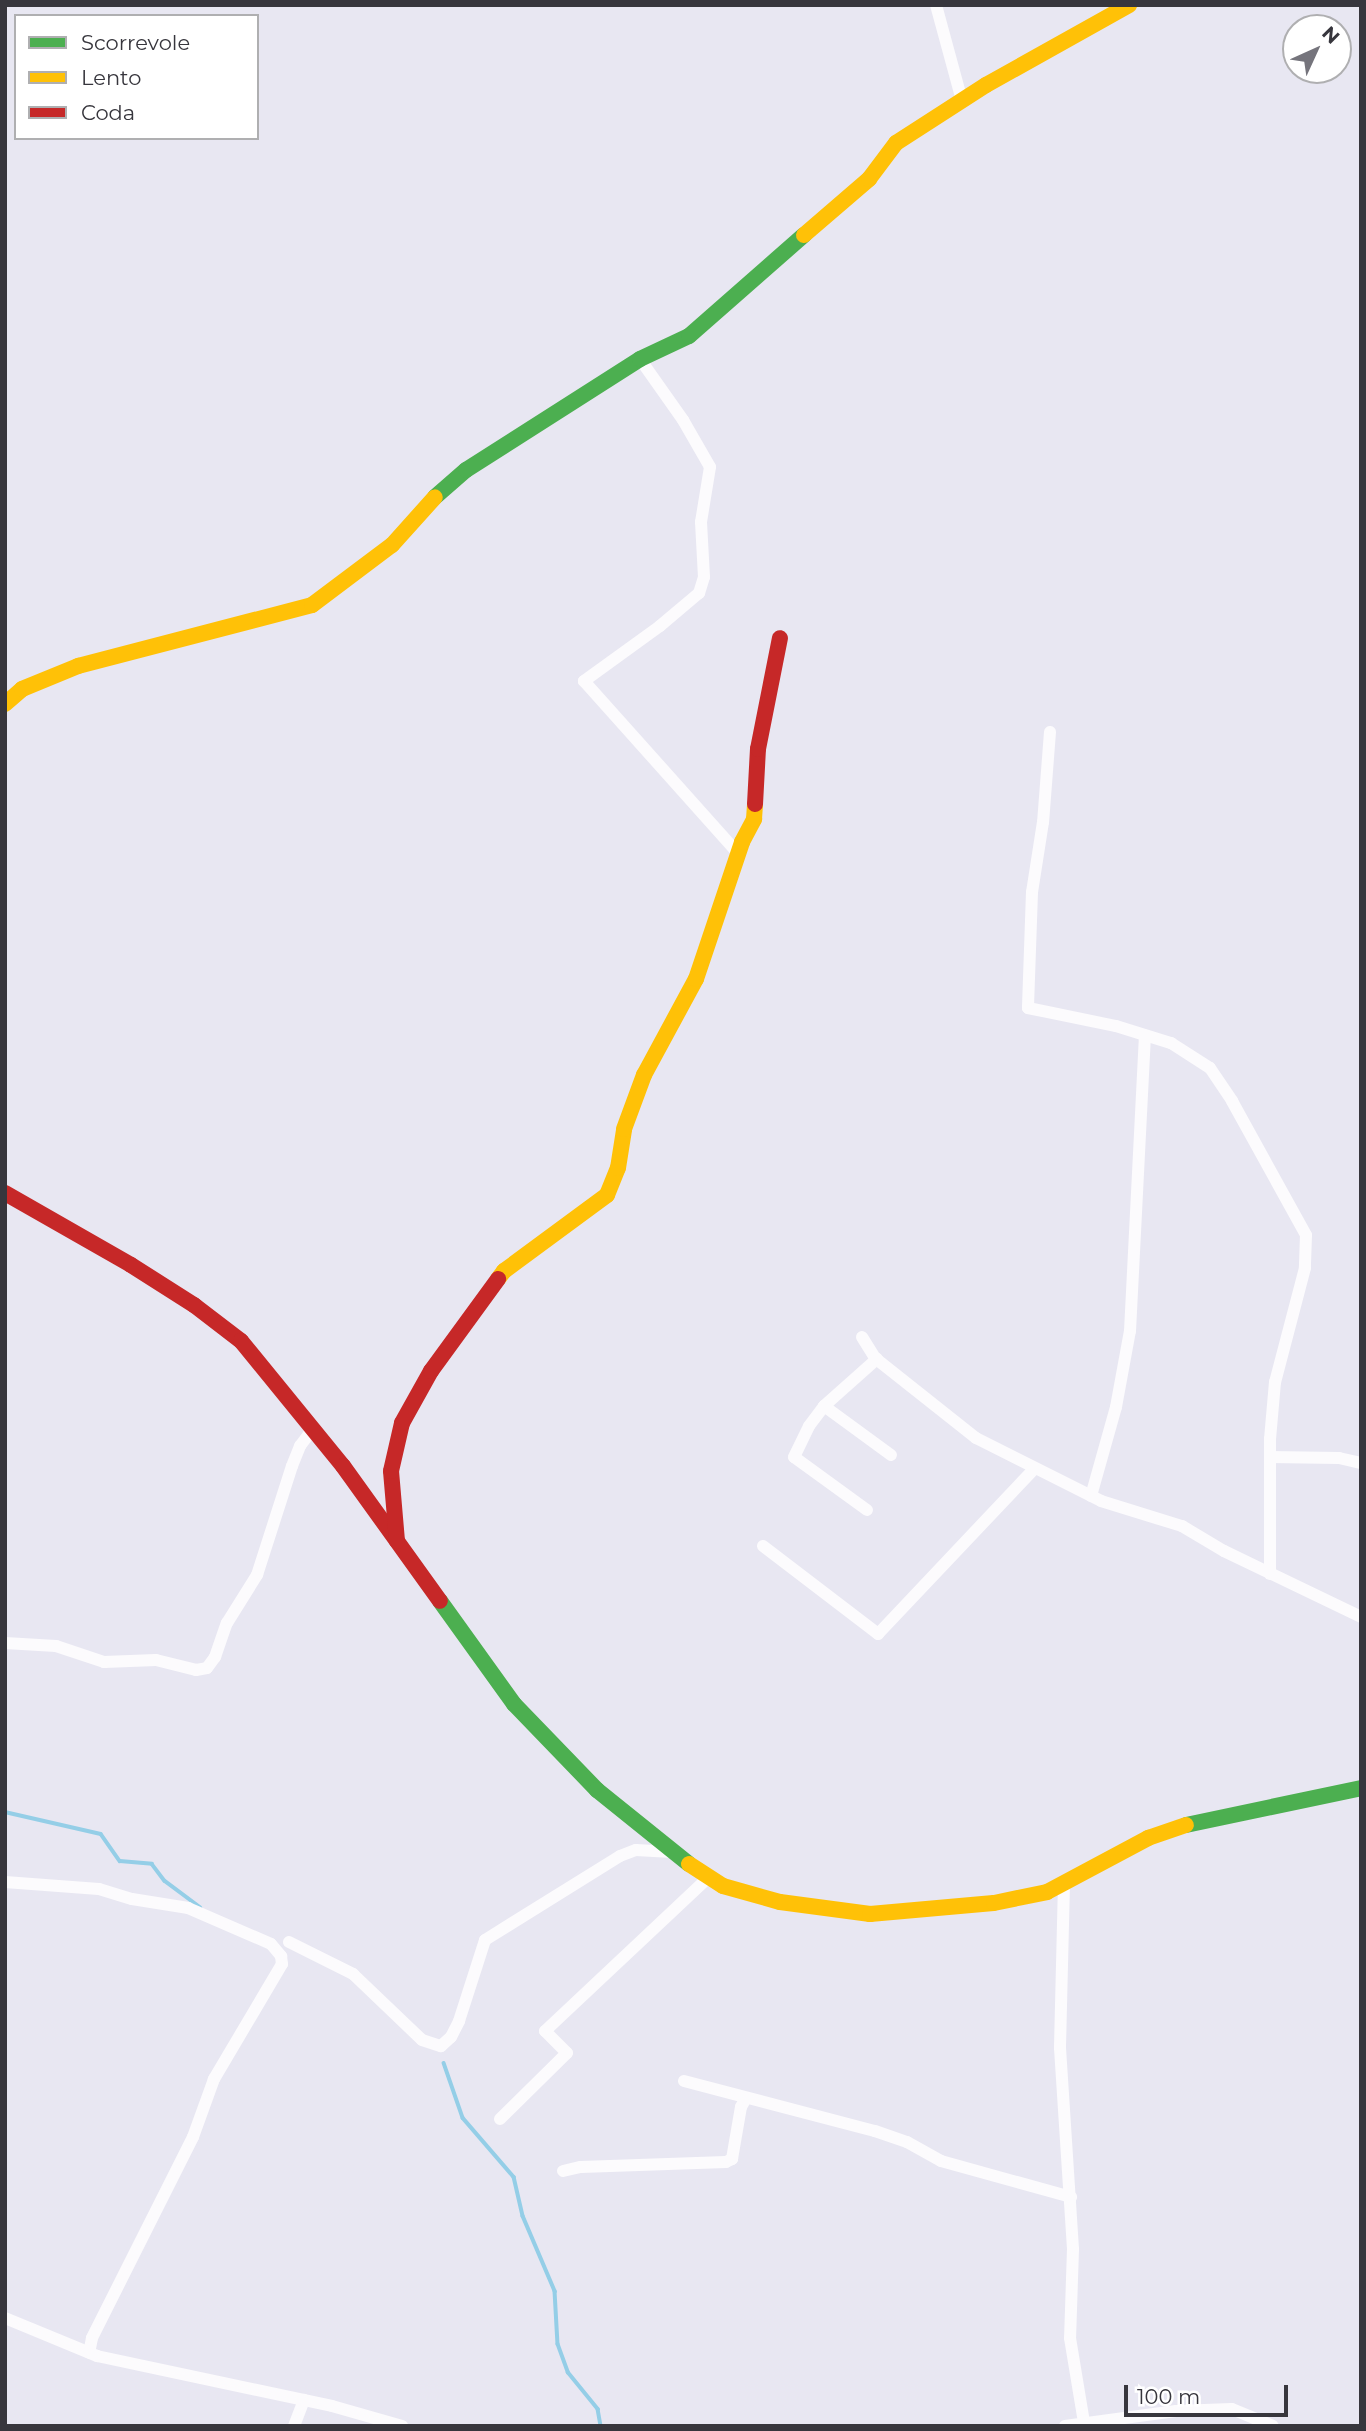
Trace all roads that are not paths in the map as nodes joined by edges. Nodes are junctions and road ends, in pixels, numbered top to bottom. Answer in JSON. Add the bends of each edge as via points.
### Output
{"nodes":[{"id":1,"x":936,"y":5,"type":"edge"},
{"id":2,"x":1129,"y":5,"type":"edge"},
{"id":3,"x":962,"y":101,"type":"junction"},
{"id":4,"x":640,"y":359,"type":"junction"},
{"id":5,"x":780,"y":638,"type":"dead end"},
{"id":6,"x":5,"y":704,"type":"edge"},
{"id":7,"x":1050,"y":732,"type":"dead end"},
{"id":8,"x":738,"y":853,"type":"junction"},
{"id":9,"x":1145,"y":1035,"type":"junction"},
{"id":10,"x":5,"y":1193,"type":"edge"},
{"id":11,"x":862,"y":1337,"type":"dead end"},
{"id":12,"x":877,"y":1359,"type":"junction"},
{"id":13,"x":824,"y":1406,"type":"junction"},
{"id":14,"x":313,"y":1429,"type":"junction"},
{"id":15,"x":891,"y":1455,"type":"dead end"},
{"id":16,"x":1270,"y":1457,"type":"junction"},
{"id":17,"x":1361,"y":1463,"type":"edge"},
{"id":18,"x":1034,"y":1469,"type":"junction"},
{"id":19,"x":1091,"y":1496,"type":"junction"},
{"id":20,"x":867,"y":1510,"type":"dead end"},
{"id":21,"x":397,"y":1541,"type":"junction"},
{"id":22,"x":764,"y":1546,"type":"dead end"},
{"id":23,"x":1270,"y":1574,"type":"junction"},
{"id":24,"x":1361,"y":1617,"type":"edge"},
{"id":25,"x":5,"y":1643,"type":"edge"},
{"id":26,"x":1361,"y":1788,"type":"edge"},
{"id":27,"x":672,"y":1852,"type":"junction"},
{"id":28,"x":709,"y":1877,"type":"junction"},
{"id":29,"x":5,"y":1882,"type":"edge"},
{"id":30,"x":1064,"y":1883,"type":"junction"},
{"id":31,"x":289,"y":1942,"type":"dead end"},
{"id":32,"x":684,"y":2081,"type":"dead end"},
{"id":33,"x":747,"y":2098,"type":"junction"},
{"id":34,"x":499,"y":2119,"type":"dead end"},
{"id":35,"x":563,"y":2171,"type":"dead end"},
{"id":36,"x":1071,"y":2197,"type":"junction"},
{"id":37,"x":5,"y":2318,"type":"edge"},
{"id":38,"x":89,"y":2353,"type":"junction"},
{"id":39,"x":304,"y":2400,"type":"junction"},
{"id":40,"x":1084,"y":2423,"type":"junction"},
{"id":41,"x":294,"y":2426,"type":"edge"},
{"id":42,"x":402,"y":2426,"type":"edge"},
{"id":43,"x":1065,"y":2426,"type":"edge"},
{"id":44,"x":1273,"y":2426,"type":"edge"}],
"edges":[{"from":1,"to":3,"type":"street"},
{"from":2,"to":3,"type":"street"},
{"from":3,"to":4,"type":"street","via":[[896,143],[869,179],[689,336]]},
{"from":4,"to":6,"type":"street","via":[[466,470],[392,545],[312,605],[78,666],[22,689]]},
{"from":4,"to":8,"type":"street","via":[[710,467],[701,522],[704,577],[699,593],[584,681]]},
{"from":5,"to":8,"type":"street","via":[[758,749],[754,818]]},
{"from":7,"to":9,"type":"street","via":[[1032,892],[1028,1008]]},
{"from":8,"to":21,"type":"street","via":[[696,979],[644,1075],[607,1195],[504,1271],[431,1371],[402,1423],[391,1471]]},
{"from":9,"to":16,"type":"street","via":[[1171,1043],[1210,1068],[1306,1236],[1305,1268],[1275,1382]]},
{"from":9,"to":19,"type":"street","via":[[1129,1331],[1116,1407]]},
{"from":10,"to":14,"type":"street","via":[[194,1305],[241,1341]]},
{"from":11,"to":12,"type":"street"},
{"from":12,"to":13,"type":"street"},
{"from":12,"to":18,"type":"street","via":[[976,1438]]},
{"from":13,"to":15,"type":"street"},
{"from":13,"to":20,"type":"street","via":[[794,1457]]},
{"from":14,"to":21,"type":"street"},
{"from":14,"to":25,"type":"street","via":[[292,1466],[257,1575],[227,1623],[207,1668],[196,1670],[156,1660],[104,1662],[48,1645]]},
{"from":16,"to":17,"type":"street","via":[[1339,1458]]},
{"from":16,"to":23,"type":"street"},
{"from":18,"to":19,"type":"street"},
{"from":18,"to":22,"type":"street","via":[[878,1634]]},
{"from":19,"to":23,"type":"street","via":[[1182,1526]]},
{"from":21,"to":27,"type":"street","via":[[514,1704],[597,1790]]},
{"from":23,"to":24,"type":"street"},
{"from":26,"to":30,"type":"street","via":[[1198,1821],[1148,1838]]},
{"from":27,"to":28,"type":"street"},
{"from":27,"to":31,"type":"street","via":[[636,1850],[620,1856],[485,1940],[459,2021],[441,2046],[422,2040],[353,1974]]},
{"from":28,"to":30,"type":"street","via":[[723,1886],[780,1902],[870,1914],[994,1903],[1047,1892]]},
{"from":28,"to":34,"type":"street","via":[[545,2031],[567,2053]]},
{"from":29,"to":38,"type":"street","via":[[99,1889],[188,1908],[271,1944],[281,1956],[282,1964],[214,2079],[193,2137]]},
{"from":30,"to":36,"type":"street","via":[[1060,2048]]},
{"from":32,"to":33,"type":"street"},
{"from":33,"to":35,"type":"street","via":[[741,2107],[732,2159],[726,2162]]},
{"from":33,"to":36,"type":"street","via":[[907,2141],[941,2161]]},
{"from":36,"to":40,"type":"street","via":[[1070,2338]]},
{"from":37,"to":38,"type":"street"},
{"from":38,"to":39,"type":"street"},
{"from":39,"to":41,"type":"street"},
{"from":39,"to":42,"type":"street"},
{"from":40,"to":43,"type":"street"},
{"from":40,"to":44,"type":"street","via":[[1232,2409]]}]}
